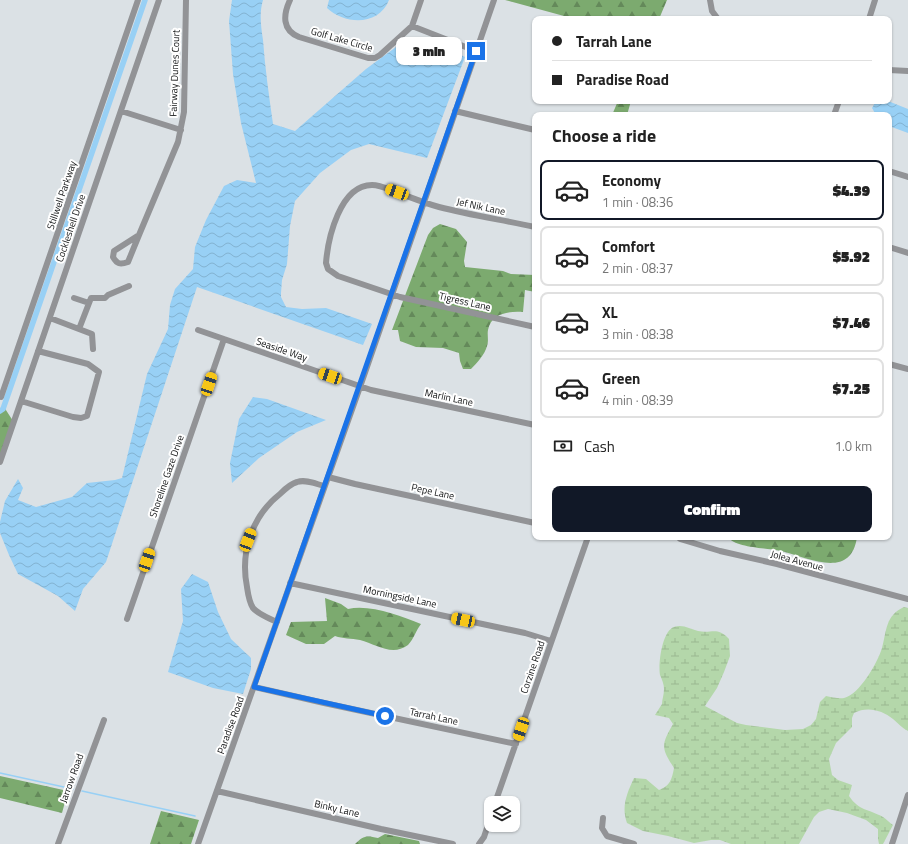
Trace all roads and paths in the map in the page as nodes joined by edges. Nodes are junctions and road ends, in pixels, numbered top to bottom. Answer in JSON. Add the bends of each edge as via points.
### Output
{"nodes":[{"id":1,"x":138,"y":0,"type":"edge"},
{"id":2,"x":159,"y":0,"type":"edge"},
{"id":3,"x":186,"y":0,"type":"edge"},
{"id":4,"x":290,"y":0,"type":"edge"},
{"id":5,"x":421,"y":0,"type":"edge"},
{"id":6,"x":494,"y":0,"type":"edge"},
{"id":7,"x":710,"y":0,"type":"edge"},
{"id":8,"x":875,"y":0,"type":"edge"},
{"id":9,"x":716,"y":16,"type":"edge"},
{"id":10,"x":870,"y":16,"type":"edge"},
{"id":11,"x":412,"y":26,"type":"junction"},
{"id":12,"x":476,"y":51,"type":"junction"},
{"id":13,"x":892,"y":70,"type":"edge"},
{"id":14,"x":908,"y":71,"type":"edge"},
{"id":15,"x":121,"y":111,"type":"junction"},
{"id":16,"x":455,"y":111,"type":"junction"},
{"id":17,"x":532,"y":129,"type":"edge"},
{"id":18,"x":181,"y":130,"type":"junction"},
{"id":19,"x":892,"y":172,"type":"edge"},
{"id":20,"x":908,"y":177,"type":"edge"},
{"id":21,"x":424,"y":202,"type":"junction"},
{"id":22,"x":532,"y":227,"type":"edge"},
{"id":23,"x":139,"y":235,"type":"junction"},
{"id":24,"x":892,"y":248,"type":"edge"},
{"id":25,"x":908,"y":253,"type":"edge"},
{"id":26,"x":129,"y":286,"type":"dead end"},
{"id":27,"x":391,"y":294,"type":"junction"},
{"id":28,"x":74,"y":298,"type":"dead end"},
{"id":29,"x":89,"y":303,"type":"junction"},
{"id":30,"x":50,"y":318,"type":"junction"},
{"id":31,"x":532,"y":326,"type":"edge"},
{"id":32,"x":79,"y":329,"type":"junction"},
{"id":33,"x":198,"y":330,"type":"dead end"},
{"id":34,"x":224,"y":339,"type":"junction"},
{"id":35,"x":93,"y":349,"type":"dead end"},
{"id":36,"x":38,"y":351,"type":"junction"},
{"id":37,"x":892,"y":365,"type":"edge"},
{"id":38,"x":908,"y":369,"type":"edge"},
{"id":39,"x":360,"y":387,"type":"junction"},
{"id":40,"x":1,"y":397,"type":"dead end"},
{"id":41,"x":21,"y":401,"type":"junction"},
{"id":42,"x":532,"y":424,"type":"edge"},
{"id":43,"x":0,"y":462,"type":"edge"},
{"id":44,"x":328,"y":476,"type":"junction"},
{"id":45,"x":324,"y":486,"type":"junction"},
{"id":46,"x":532,"y":522,"type":"edge"},
{"id":47,"x":587,"y":540,"type":"edge"},
{"id":48,"x":683,"y":540,"type":"edge"},
{"id":49,"x":290,"y":583,"type":"junction"},
{"id":50,"x":908,"y":599,"type":"edge"},
{"id":51,"x":127,"y":619,"type":"dead end"},
{"id":52,"x":277,"y":622,"type":"junction"},
{"id":53,"x":552,"y":641,"type":"junction"},
{"id":54,"x":254,"y":687,"type":"junction"},
{"id":55,"x":104,"y":720,"type":"dead end"},
{"id":56,"x":516,"y":744,"type":"junction"},
{"id":57,"x":217,"y":791,"type":"junction"},
{"id":58,"x":908,"y":795,"type":"edge"},
{"id":59,"x":497,"y":796,"type":"edge"},
{"id":60,"x":603,"y":818,"type":"dead end"},
{"id":61,"x":486,"y":832,"type":"edge"},
{"id":62,"x":58,"y":844,"type":"edge"},
{"id":63,"x":198,"y":844,"type":"edge"},
{"id":64,"x":453,"y":844,"type":"edge"},
{"id":65,"x":479,"y":844,"type":"edge"},
{"id":66,"x":634,"y":844,"type":"edge"},
{"id":67,"x":892,"y":844,"type":"edge"}],
"edges":[{"from":1,"to":40,"type":"street","name":"Stillwell Parkway"},
{"from":2,"to":15,"type":"street","name":"Cockleshell Drive"},
{"from":3,"to":18,"type":"street","name":"Fairway Dunes Court","via":[[184,112]]},
{"from":4,"to":11,"type":"street","name":"Golf Lake Circle","via":[[286,20],[289,31],[299,37],[368,58],[380,55]]},
{"from":5,"to":11,"type":"street","name":"Golf Lake Circle"},
{"from":6,"to":12,"type":"street","name":"Paradise Road"},
{"from":7,"to":9,"type":"street"},
{"from":8,"to":10,"type":"street"},
{"from":11,"to":12,"type":"street"},
{"from":12,"to":16,"type":"street","name":"Paradise Road"},
{"from":13,"to":14,"type":"street"},
{"from":15,"to":18,"type":"street"},
{"from":15,"to":30,"type":"street","name":"Cockleshell Drive"},
{"from":16,"to":17,"type":"street"},
{"from":16,"to":21,"type":"street","name":"Paradise Road"},
{"from":18,"to":23,"type":"street","name":"Fairway Dunes Court","via":[[176,148]]},
{"from":19,"to":20,"type":"street"},
{"from":21,"to":22,"type":"street","name":"Jef Nik Lane"},
{"from":21,"to":27,"type":"street","name":"Paradise Road"},
{"from":21,"to":27,"type":"street","name":"Jef Nik Lane","via":[[372,185],[356,191],[346,200],[337,215],[326,263],[328,269],[338,276]]},
{"from":23,"to":23,"type":"street","name":"Fairway Dunes Court","via":[[128,262],[116,263],[114,251]]},
{"from":24,"to":25,"type":"street"},
{"from":26,"to":29,"type":"street","via":[[105,298],[91,298]]},
{"from":27,"to":31,"type":"street","name":"Tigress Lane"},
{"from":27,"to":39,"type":"street","name":"Paradise Road"},
{"from":28,"to":29,"type":"street"},
{"from":29,"to":32,"type":"street"},
{"from":30,"to":32,"type":"street"},
{"from":30,"to":36,"type":"street","name":"Cockleshell Drive"},
{"from":32,"to":35,"type":"street","via":[[92,334]]},
{"from":33,"to":34,"type":"street","name":"Seaside Way"},
{"from":34,"to":39,"type":"street","name":"Seaside Way"},
{"from":34,"to":51,"type":"street","name":"Shoreline Gaze Drive"},
{"from":36,"to":41,"type":"street","name":"Cockleshell Drive"},
{"from":36,"to":41,"type":"street","via":[[88,364],[98,372],[86,416],[74,417]]},
{"from":37,"to":38,"type":"street"},
{"from":39,"to":42,"type":"street","name":"Marlin Lane"},
{"from":39,"to":44,"type":"street","name":"Paradise Road"},
{"from":41,"to":43,"type":"street","name":"Cockleshell Drive"},
{"from":44,"to":45,"type":"street","name":"Paradise Road"},
{"from":44,"to":46,"type":"street","name":"Pepe Lane"},
{"from":45,"to":49,"type":"street","name":"Paradise Road"},
{"from":45,"to":52,"type":"street","via":[[302,481],[291,485],[264,509],[248,540],[244,568],[251,604],[259,613]]},
{"from":47,"to":53,"type":"street","name":"Corzine Road"},
{"from":48,"to":50,"type":"street","name":"Jolea Avenue"},
{"from":49,"to":52,"type":"street","name":"Paradise Road"},
{"from":49,"to":53,"type":"street","name":"Morningside Lane"},
{"from":52,"to":54,"type":"street","name":"Paradise Road"},
{"from":53,"to":56,"type":"street","name":"Corzine Road"},
{"from":54,"to":56,"type":"street","name":"Tarrah Lane"},
{"from":54,"to":57,"type":"street","name":"Paradise Road"},
{"from":55,"to":62,"type":"street","name":"Jarrow Road"},
{"from":56,"to":59,"type":"street","name":"Corzine Road"},
{"from":57,"to":63,"type":"street","name":"Paradise Road"},
{"from":57,"to":64,"type":"street","name":"Binky Lane"},
{"from":58,"to":67,"type":"street"},
{"from":60,"to":66,"type":"street","via":[[602,828],[607,836]]},
{"from":61,"to":65,"type":"street"}]}
